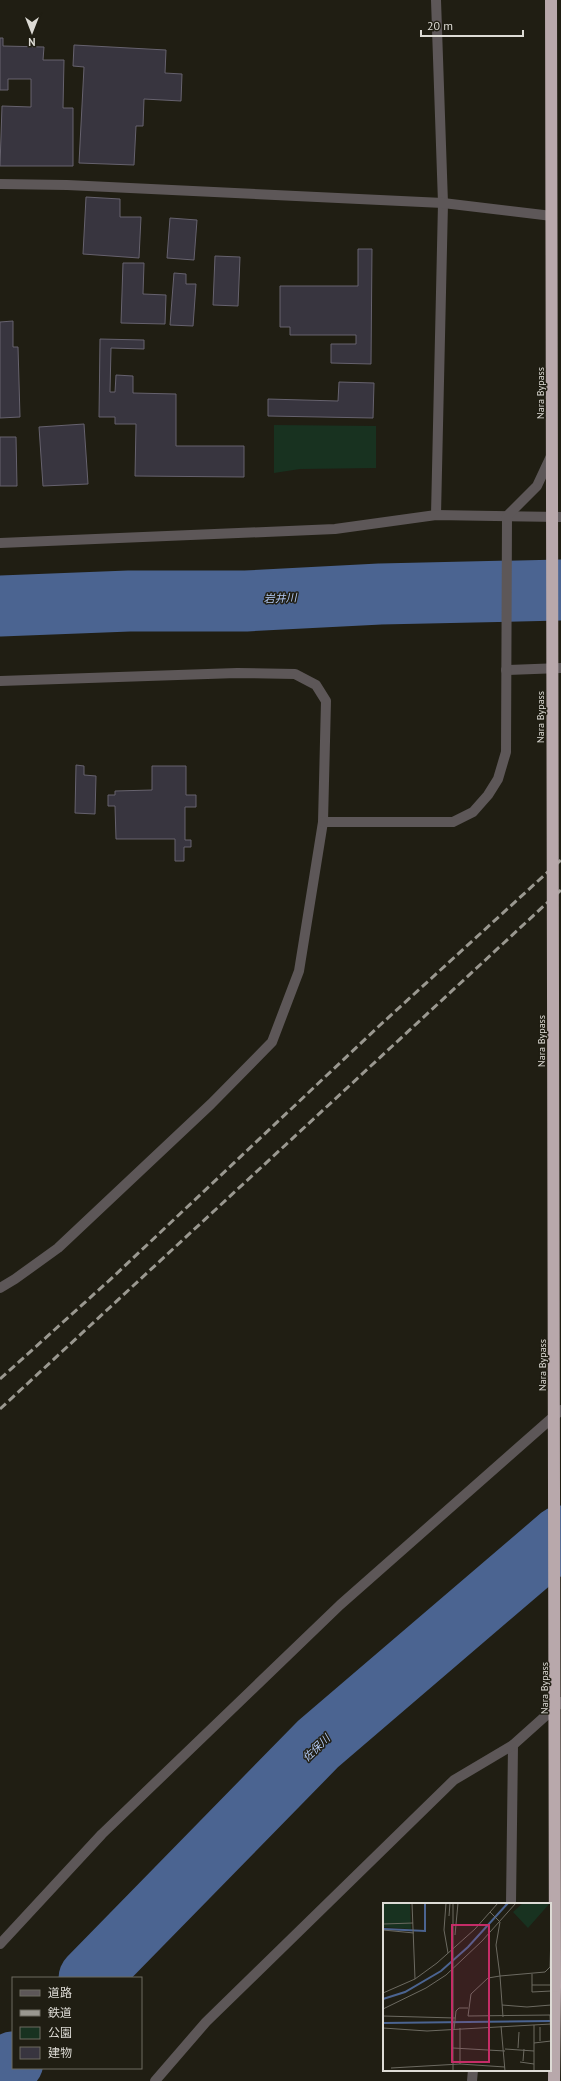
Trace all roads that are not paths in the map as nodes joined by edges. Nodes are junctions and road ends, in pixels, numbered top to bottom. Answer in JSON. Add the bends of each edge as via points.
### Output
{"nodes":[{"id":1,"x":436,"y":0,"type":"edge"},
{"id":2,"x":551,"y":0,"type":"edge"},
{"id":3,"x":554,"y":0,"type":"edge"},
{"id":4,"x":0,"y":184,"type":"edge"},
{"id":5,"x":443,"y":203,"type":"junction"},
{"id":6,"x":552,"y":216,"type":"junction"},
{"id":7,"x":436,"y":515,"type":"junction"},
{"id":8,"x":507,"y":516,"type":"junction"},
{"id":9,"x":561,"y":517,"type":"edge"},
{"id":10,"x":0,"y":543,"type":"edge"},
{"id":11,"x":561,"y":668,"type":"edge"},
{"id":12,"x":506,"y":670,"type":"junction"},
{"id":13,"x":0,"y":681,"type":"edge"},
{"id":14,"x":323,"y":822,"type":"junction"},
{"id":15,"x":0,"y":1288,"type":"edge"},
{"id":16,"x":561,"y":1410,"type":"edge"},
{"id":17,"x":561,"y":1702,"type":"edge"},
{"id":18,"x":513,"y":1745,"type":"junction"},
{"id":19,"x":511,"y":1903,"type":"edge"},
{"id":20,"x":0,"y":1944,"type":"edge"},
{"id":21,"x":473,"y":2071,"type":"edge"},
{"id":22,"x":155,"y":2081,"type":"edge"},
{"id":23,"x":472,"y":2081,"type":"edge"},
{"id":24,"x":554,"y":2081,"type":"edge"}],
"edges":[{"from":1,"to":5,"type":"street"},
{"from":2,"to":24,"type":"highway","name":"Nara Bypass","bridge":true},
{"from":3,"to":6,"type":"street"},
{"from":4,"to":5,"type":"street"},
{"from":5,"to":6,"type":"street"},
{"from":5,"to":7,"type":"street"},
{"from":6,"to":8,"type":"street","via":[[551,456],[537,486]]},
{"from":7,"to":8,"type":"street"},
{"from":7,"to":10,"type":"street","via":[[335,529]]},
{"from":8,"to":9,"type":"street"},
{"from":8,"to":12,"type":"street"},
{"from":11,"to":12,"type":"street"},
{"from":12,"to":14,"type":"street","via":[[506,752],[498,779],[473,812],[453,822]]},
{"from":13,"to":14,"type":"street","via":[[237,673],[295,674],[316,685],[326,701]]},
{"from":14,"to":15,"type":"street","via":[[299,971],[272,1042],[211,1104],[58,1248]]},
{"from":16,"to":20,"type":"street","via":[[340,1604],[102,1834]]},
{"from":17,"to":18,"type":"street"},
{"from":18,"to":19,"type":"street"},
{"from":18,"to":22,"type":"street","via":[[454,1780],[206,2022]]},
{"from":21,"to":23,"type":"street"}]}
